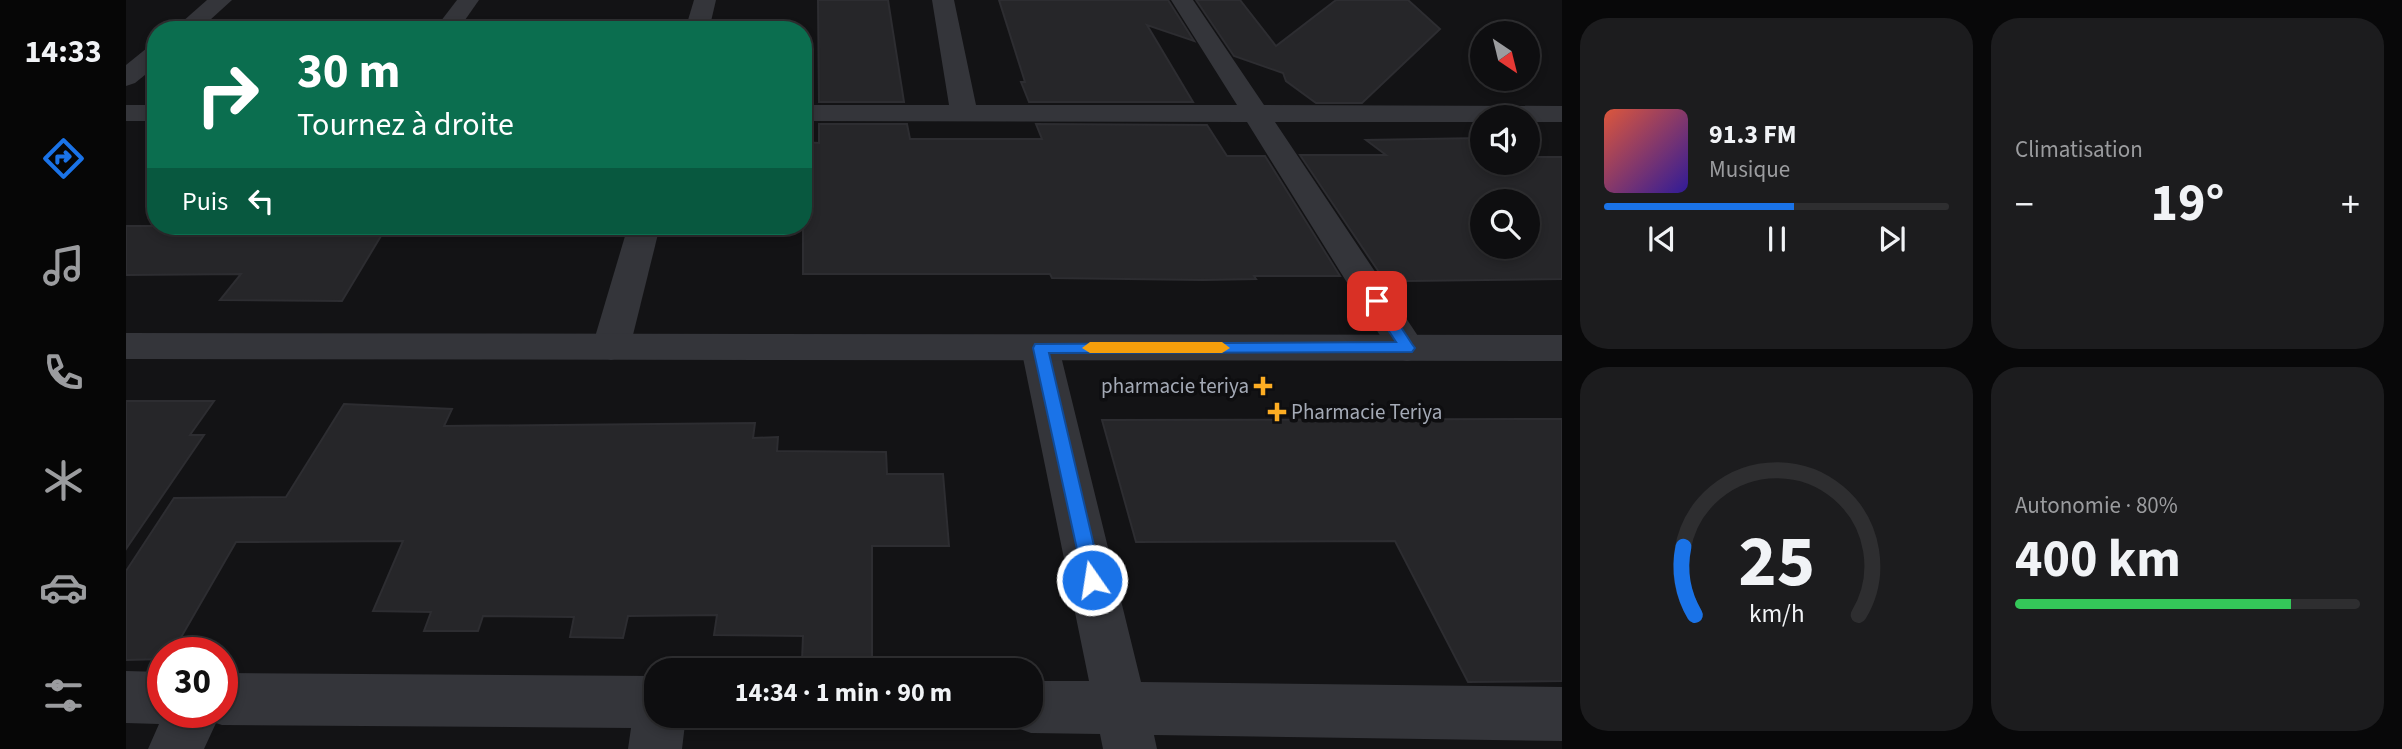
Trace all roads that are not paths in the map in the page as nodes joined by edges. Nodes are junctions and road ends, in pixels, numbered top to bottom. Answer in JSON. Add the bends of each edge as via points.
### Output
{"nodes":[{"id":1,"x":221,"y":0,"type":"edge"},
{"id":2,"x":468,"y":0,"type":"edge"},
{"id":3,"x":705,"y":0,"type":"edge"},
{"id":4,"x":943,"y":0,"type":"edge"},
{"id":5,"x":1182,"y":0,"type":"edge"},
{"id":6,"x":195,"y":21,"type":"edge"},
{"id":7,"x":453,"y":21,"type":"edge"},
{"id":8,"x":699,"y":21,"type":"edge"},
{"id":9,"x":147,"y":60,"type":"edge"},
{"id":10,"x":126,"y":78,"type":"edge"},
{"id":11,"x":126,"y":113,"type":"edge"},
{"id":12,"x":147,"y":113,"type":"edge"},
{"id":13,"x":812,"y":113,"type":"edge"},
{"id":14,"x":964,"y":113,"type":"junction"},
{"id":15,"x":1256,"y":114,"type":"junction"},
{"id":16,"x":1562,"y":114,"type":"edge"},
{"id":17,"x":642,"y":235,"type":"edge"},
{"id":18,"x":126,"y":346,"type":"edge"},
{"id":19,"x":611,"y":347,"type":"junction"},
{"id":20,"x":1040,"y":348,"type":"junction"},
{"id":21,"x":1407,"y":348,"type":"junction"},
{"id":22,"x":1562,"y":348,"type":"edge"},
{"id":23,"x":126,"y":697,"type":"edge"},
{"id":24,"x":147,"y":698,"type":"edge"},
{"id":25,"x":238,"y":699,"type":"edge"},
{"id":26,"x":644,"y":702,"type":"edge"},
{"id":27,"x":1043,"y":710,"type":"edge"},
{"id":28,"x":1562,"y":715,"type":"edge"},
{"id":29,"x":186,"y":728,"type":"edge"},
{"id":30,"x":658,"y":728,"type":"edge"},
{"id":31,"x":1126,"y":729,"type":"edge"},
{"id":32,"x":175,"y":749,"type":"edge"},
{"id":33,"x":655,"y":749,"type":"edge"}],
"edges":[{"from":1,"to":6,"type":"street"},
{"from":2,"to":7,"type":"street"},
{"from":3,"to":8,"type":"street"},
{"from":4,"to":14,"type":"street"},
{"from":5,"to":15,"type":"street"},
{"from":9,"to":10,"type":"street"},
{"from":11,"to":12,"type":"street"},
{"from":13,"to":14,"type":"street"},
{"from":14,"to":15,"type":"street"},
{"from":15,"to":16,"type":"street"},
{"from":15,"to":21,"type":"street"},
{"from":17,"to":19,"type":"street"},
{"from":18,"to":19,"type":"street"},
{"from":19,"to":20,"type":"street"},
{"from":20,"to":21,"type":"street"},
{"from":20,"to":31,"type":"street"},
{"from":21,"to":22,"type":"street"},
{"from":23,"to":24,"type":"street"},
{"from":25,"to":26,"type":"street"},
{"from":27,"to":31,"type":"street"},
{"from":28,"to":31,"type":"street"},
{"from":29,"to":32,"type":"street"},
{"from":30,"to":33,"type":"street"}]}
